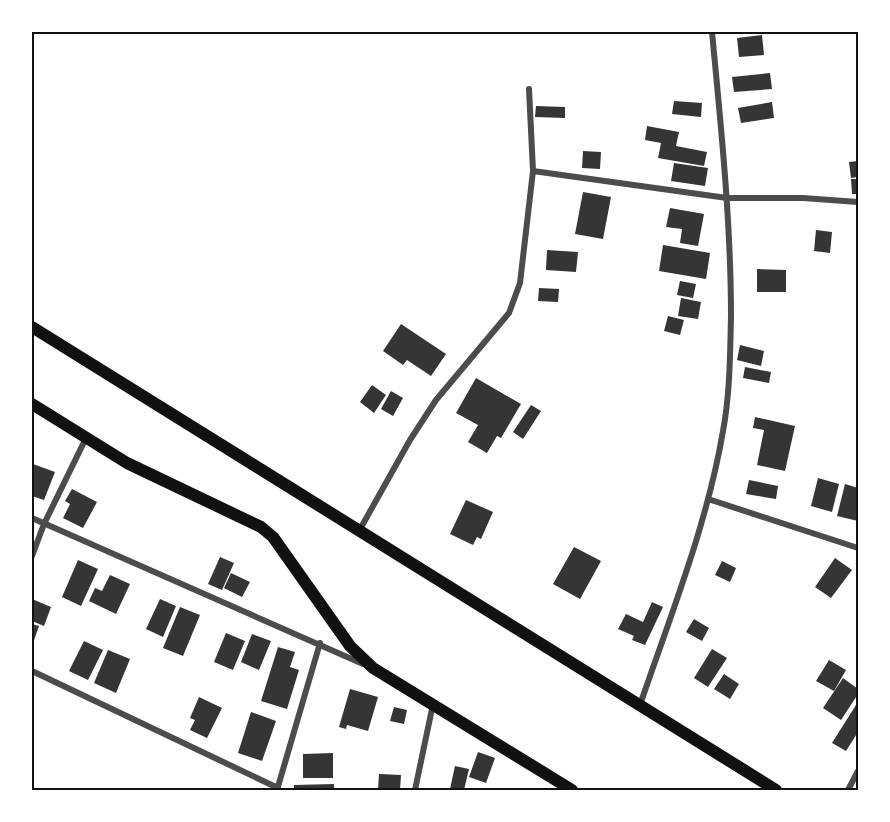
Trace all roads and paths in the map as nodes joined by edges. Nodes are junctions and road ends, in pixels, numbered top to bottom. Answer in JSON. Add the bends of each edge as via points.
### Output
{"nodes":[{"id":1,"x":712,"y":32,"type":"edge"},
{"id":2,"x":530,"y":89,"type":"dead end"},
{"id":3,"x":533,"y":171,"type":"junction"},
{"id":4,"x":727,"y":198,"type":"junction"},
{"id":5,"x":858,"y":202,"type":"edge"},
{"id":6,"x":32,"y":327,"type":"edge"},
{"id":7,"x":32,"y":404,"type":"edge"},
{"id":8,"x":86,"y":438,"type":"junction"},
{"id":9,"x":708,"y":499,"type":"junction"},
{"id":10,"x":32,"y":518,"type":"edge"},
{"id":11,"x":44,"y":524,"type":"junction"},
{"id":12,"x":359,"y":531,"type":"junction"},
{"id":13,"x":858,"y":548,"type":"edge"},
{"id":14,"x":32,"y":556,"type":"edge"},
{"id":15,"x":320,"y":643,"type":"junction"},
{"id":16,"x":373,"y":668,"type":"junction"},
{"id":17,"x":32,"y":671,"type":"edge"},
{"id":18,"x":434,"y":704,"type":"junction"},
{"id":19,"x":640,"y":705,"type":"junction"},
{"id":20,"x":858,"y":771,"type":"edge"},
{"id":21,"x":277,"y":789,"type":"edge"},
{"id":22,"x":415,"y":790,"type":"edge"},
{"id":23,"x":570,"y":790,"type":"edge"},
{"id":24,"x":776,"y":790,"type":"edge"},
{"id":25,"x":848,"y":790,"type":"edge"}],
"edges":[{"from":1,"to":4,"type":"street"},
{"from":2,"to":3,"type":"street"},
{"from":3,"to":4,"type":"street"},
{"from":3,"to":12,"type":"street","via":[[520,284],[509,313],[436,400]]},
{"from":4,"to":5,"type":"street"},
{"from":4,"to":9,"type":"street","via":[[730,354],[724,429]]},
{"from":6,"to":12,"type":"main road"},
{"from":7,"to":8,"type":"main road"},
{"from":8,"to":11,"type":"street"},
{"from":8,"to":16,"type":"main road","via":[[164,482],[261,527],[273,537],[350,646]]},
{"from":9,"to":13,"type":"street"},
{"from":9,"to":19,"type":"street"},
{"from":10,"to":11,"type":"street"},
{"from":11,"to":14,"type":"street"},
{"from":11,"to":15,"type":"street"},
{"from":12,"to":19,"type":"main road"},
{"from":15,"to":16,"type":"street"},
{"from":15,"to":21,"type":"street"},
{"from":16,"to":18,"type":"main road"},
{"from":17,"to":21,"type":"street"},
{"from":18,"to":22,"type":"street"},
{"from":18,"to":23,"type":"main road"},
{"from":19,"to":24,"type":"main road"},
{"from":20,"to":25,"type":"street"}]}
